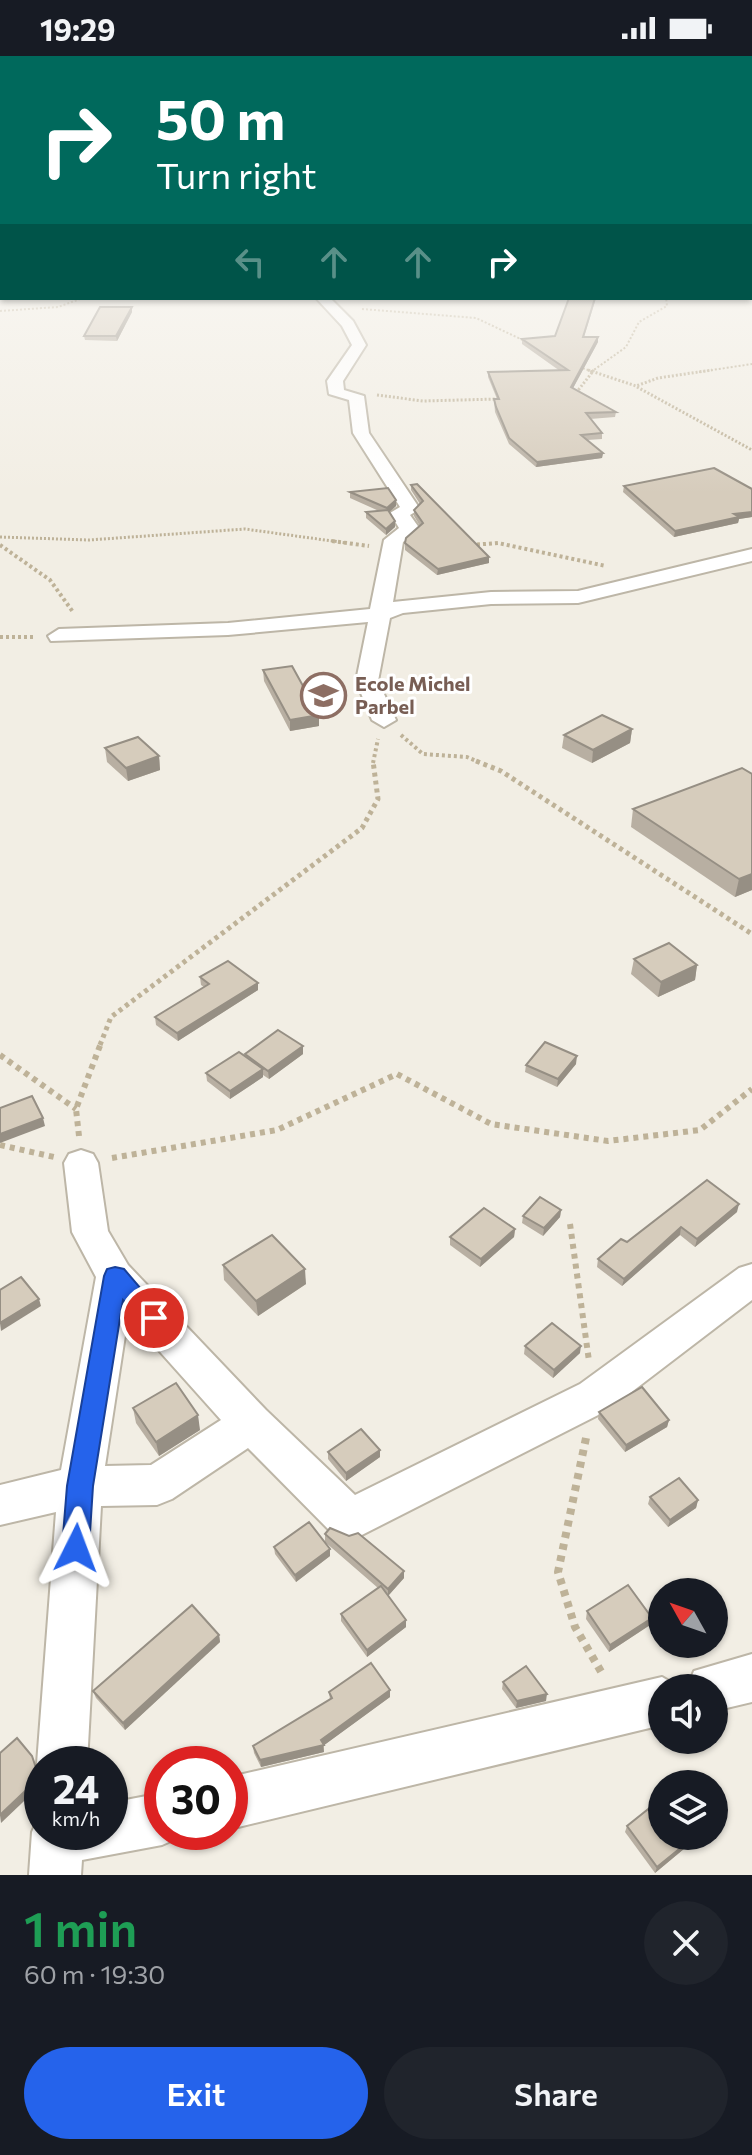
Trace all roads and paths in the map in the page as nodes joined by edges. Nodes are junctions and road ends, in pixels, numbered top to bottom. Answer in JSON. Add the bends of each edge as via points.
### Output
{"nodes":[{"id":1,"x":347,"y":323,"type":"edge"},
{"id":2,"x":486,"y":323,"type":"edge"},
{"id":3,"x":639,"y":323,"type":"edge"},
{"id":4,"x":533,"y":345,"type":"edge"},
{"id":5,"x":752,"y":364,"type":"edge"},
{"id":6,"x":576,"y":365,"type":"edge"},
{"id":7,"x":591,"y":372,"type":"junction"},
{"id":8,"x":636,"y":386,"type":"junction"},
{"id":9,"x":564,"y":394,"type":"edge"},
{"id":10,"x":356,"y":396,"type":"junction"},
{"id":11,"x":508,"y":399,"type":"edge"},
{"id":12,"x":752,"y":450,"type":"edge"},
{"id":13,"x":0,"y":537,"type":"edge"},
{"id":14,"x":0,"y":545,"type":"edge"},
{"id":15,"x":467,"y":545,"type":"edge"},
{"id":16,"x":392,"y":549,"type":"junction"},
{"id":17,"x":752,"y":555,"type":"edge"},
{"id":18,"x":657,"y":577,"type":"junction"},
{"id":19,"x":74,"y":613,"type":"dead end"},
{"id":20,"x":378,"y":615,"type":"junction"},
{"id":21,"x":59,"y":636,"type":"joint"},
{"id":22,"x":0,"y":637,"type":"edge"},
{"id":23,"x":384,"y":720,"type":"junction"},
{"id":24,"x":752,"y":934,"type":"edge"},
{"id":25,"x":0,"y":1055,"type":"edge"},
{"id":26,"x":752,"y":1089,"type":"edge"},
{"id":27,"x":76,"y":1109,"type":"junction"},
{"id":28,"x":0,"y":1145,"type":"edge"},
{"id":29,"x":81,"y":1163,"type":"junction"},
{"id":30,"x":570,"y":1224,"type":"dead end"},
{"id":31,"x":115,"y":1276,"type":"junction"},
{"id":32,"x":752,"y":1279,"type":"edge"},
{"id":33,"x":594,"y":1397,"type":"junction"},
{"id":34,"x":251,"y":1423,"type":"junction"},
{"id":35,"x":80,"y":1486,"type":"junction"},
{"id":36,"x":0,"y":1505,"type":"edge"},
{"id":37,"x":752,"y":1678,"type":"edge"},
{"id":38,"x":728,"y":1684,"type":"edge"},
{"id":39,"x":643,"y":1705,"type":"edge"},
{"id":40,"x":63,"y":1746,"type":"edge"},
{"id":41,"x":248,"y":1799,"type":"edge"}],
"edges":[{"from":1,"to":10,"type":"street","via":[[359,345],[335,381],[337,394]]},
{"from":2,"to":4,"type":"path"},
{"from":3,"to":7,"type":"path","via":[[626,347]]},
{"from":5,"to":8,"type":"path"},
{"from":6,"to":7,"type":"path"},
{"from":7,"to":8,"type":"path"},
{"from":7,"to":9,"type":"path","via":[[578,392]]},
{"from":8,"to":12,"type":"path"},
{"from":10,"to":11,"type":"path"},
{"from":10,"to":16,"type":"street","via":[[361,433],[411,509],[399,513],[410,529],[394,540]]},
{"from":13,"to":16,"type":"path","via":[[89,540],[245,529]]},
{"from":14,"to":19,"type":"path","via":[[50,580]]},
{"from":15,"to":18,"type":"path","via":[[498,543]]},
{"from":16,"to":20,"type":"street"},
{"from":17,"to":18,"type":"street"},
{"from":18,"to":20,"type":"street","via":[[578,597],[491,598],[399,607]]},
{"from":20,"to":21,"type":"street","via":[[228,629]]},
{"from":20,"to":23,"type":"street","via":[[367,681]]},
{"from":21,"to":22,"type":"path"},
{"from":23,"to":24,"type":"path","via":[[423,754],[467,757],[501,771]]},
{"from":23,"to":27,"type":"path","via":[[372,757],[378,799],[362,828],[111,1017]]},
{"from":25,"to":27,"type":"path"},
{"from":26,"to":29,"type":"path","via":[[700,1130],[608,1141],[491,1124],[397,1074],[277,1130]]},
{"from":27,"to":29,"type":"path"},
{"from":28,"to":29,"type":"path"},
{"from":29,"to":31,"type":"street","via":[[90,1232]]},
{"from":30,"to":33,"type":"path"},
{"from":31,"to":34,"type":"street"},
{"from":31,"to":35,"type":"street"},
{"from":32,"to":33,"type":"street"},
{"from":33,"to":34,"type":"street","via":[[350,1520]]},
{"from":33,"to":39,"type":"path","via":[[558,1572],[575,1627]]},
{"from":34,"to":35,"type":"street","via":[[157,1485]]},
{"from":35,"to":36,"type":"street"},
{"from":35,"to":40,"type":"street"},
{"from":37,"to":38,"type":"street"},
{"from":39,"to":41,"type":"street"}]}
